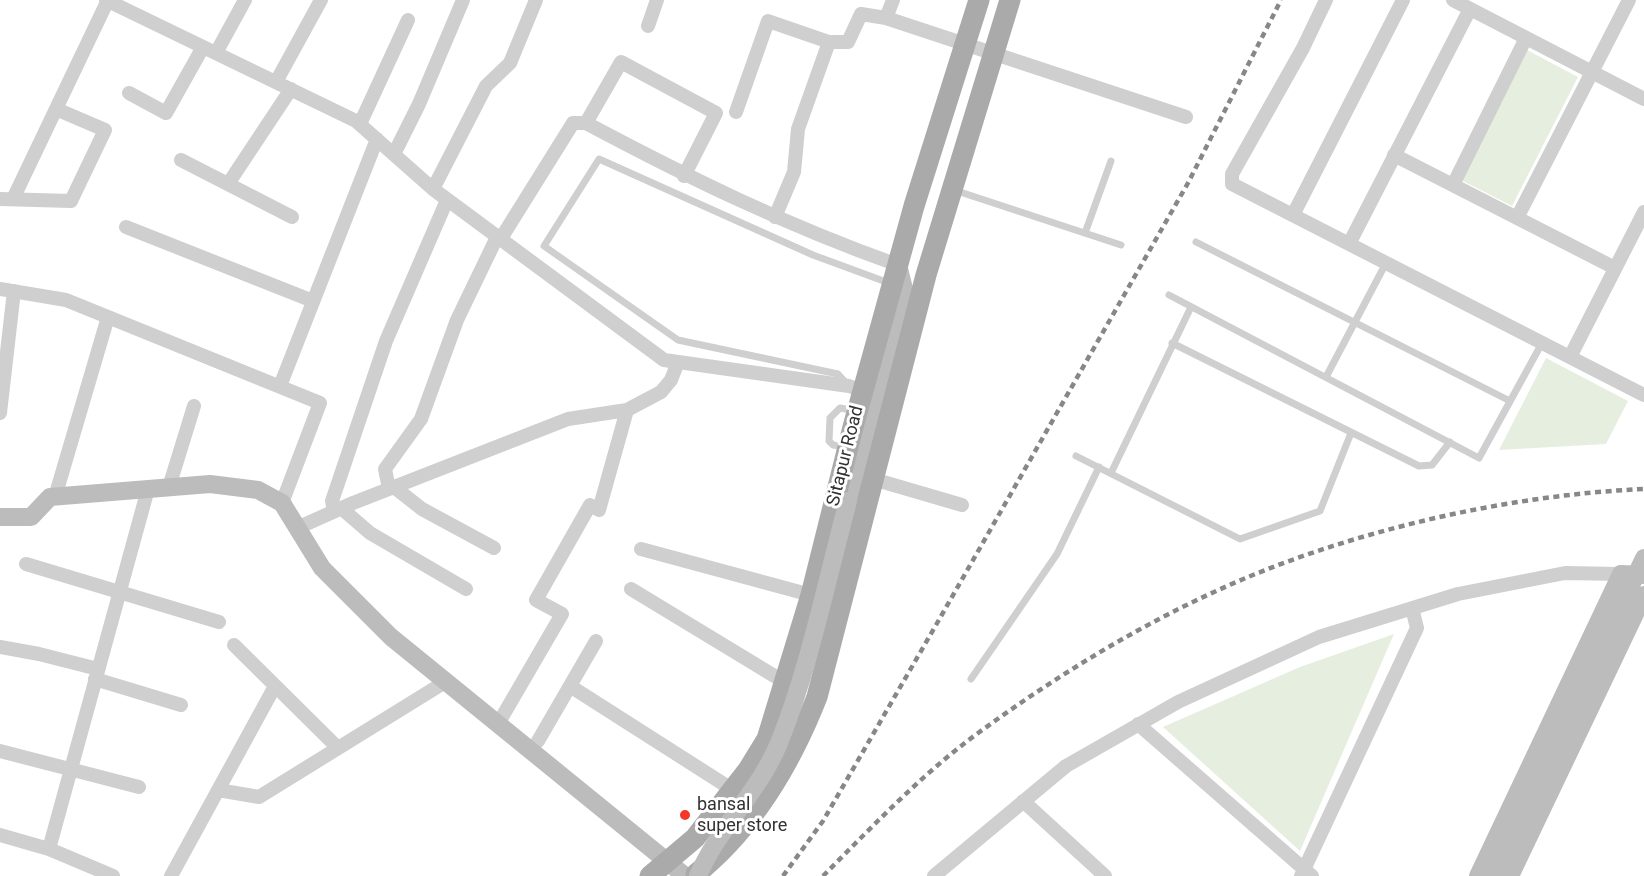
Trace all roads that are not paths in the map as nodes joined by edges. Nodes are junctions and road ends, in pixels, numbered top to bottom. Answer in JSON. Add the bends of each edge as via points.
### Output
{"nodes":[{"id":1,"x":108,"y":0,"type":"edge"},
{"id":2,"x":245,"y":0,"type":"edge"},
{"id":3,"x":321,"y":0,"type":"edge"},
{"id":4,"x":463,"y":0,"type":"edge"},
{"id":5,"x":536,"y":0,"type":"edge"},
{"id":6,"x":657,"y":0,"type":"edge"},
{"id":7,"x":892,"y":0,"type":"edge"},
{"id":8,"x":979,"y":0,"type":"edge"},
{"id":9,"x":1010,"y":0,"type":"edge"},
{"id":10,"x":1326,"y":0,"type":"edge"},
{"id":11,"x":1403,"y":0,"type":"edge"},
{"id":12,"x":1453,"y":0,"type":"edge"},
{"id":13,"x":1629,"y":0,"type":"edge"},
{"id":14,"x":1470,"y":9,"type":"junction"},
{"id":15,"x":886,"y":18,"type":"junction"},
{"id":16,"x":408,"y":20,"type":"dead end"},
{"id":17,"x":648,"y":26,"type":"dead end"},
{"id":18,"x":1526,"y":38,"type":"junction"},
{"id":19,"x":829,"y":42,"type":"junction"},
{"id":20,"x":965,"y":46,"type":"junction"},
{"id":21,"x":202,"y":47,"type":"junction"},
{"id":22,"x":216,"y":53,"type":"junction"},
{"id":23,"x":993,"y":55,"type":"junction"},
{"id":24,"x":1592,"y":72,"type":"junction"},
{"id":25,"x":276,"y":82,"type":"junction"},
{"id":26,"x":291,"y":89,"type":"junction"},
{"id":27,"x":129,"y":93,"type":"dead end"},
{"id":28,"x":1644,"y":99,"type":"edge"},
{"id":29,"x":56,"y":109,"type":"junction"},
{"id":30,"x":736,"y":112,"type":"dead end"},
{"id":31,"x":1186,"y":117,"type":"dead end"},
{"id":32,"x":586,"y":123,"type":"junction"},
{"id":33,"x":360,"y":124,"type":"junction"},
{"id":34,"x":377,"y":139,"type":"junction"},
{"id":35,"x":394,"y":154,"type":"junction"},
{"id":36,"x":1395,"y":155,"type":"junction"},
{"id":37,"x":181,"y":160,"type":"dead end"},
{"id":38,"x":1111,"y":160,"type":"dead end"},
{"id":39,"x":684,"y":176,"type":"junction"},
{"id":40,"x":228,"y":184,"type":"junction"},
{"id":41,"x":1453,"y":185,"type":"junction"},
{"id":42,"x":433,"y":189,"type":"junction"},
{"id":43,"x":951,"y":189,"type":"junction"},
{"id":44,"x":6,"y":199,"type":"edge"},
{"id":45,"x":447,"y":200,"type":"junction"},
{"id":46,"x":1644,"y":212,"type":"edge"},
{"id":47,"x":1293,"y":215,"type":"junction"},
{"id":48,"x":292,"y":217,"type":"dead end"},
{"id":49,"x":775,"y":217,"type":"junction"},
{"id":50,"x":1517,"y":218,"type":"junction"},
{"id":51,"x":126,"y":227,"type":"dead end"},
{"id":52,"x":1085,"y":233,"type":"junction"},
{"id":53,"x":499,"y":238,"type":"junction"},
{"id":54,"x":1196,"y":242,"type":"dead end"},
{"id":55,"x":1349,"y":244,"type":"junction"},
{"id":56,"x":1121,"y":245,"type":"dead end"},
{"id":57,"x":1386,"y":263,"type":"junction"},
{"id":58,"x":1615,"y":268,"type":"junction"},
{"id":59,"x":926,"y":275,"type":"junction"},
{"id":60,"x":898,"y":280,"type":"junction"},
{"id":61,"x":7,"y":290,"type":"edge"},
{"id":62,"x":1168,"y":295,"type":"dead end"},
{"id":63,"x":313,"y":301,"type":"junction"},
{"id":64,"x":1191,"y":307,"type":"junction"},
{"id":65,"x":108,"y":317,"type":"junction"},
{"id":66,"x":1355,"y":322,"type":"junction"},
{"id":67,"x":1172,"y":343,"type":"junction"},
{"id":68,"x":1542,"y":343,"type":"junction"},
{"id":69,"x":1570,"y":357,"type":"junction"},
{"id":70,"x":678,"y":362,"type":"junction"},
{"id":71,"x":1326,"y":377,"type":"junction"},
{"id":72,"x":280,"y":386,"type":"junction"},
{"id":73,"x":1644,"y":395,"type":"edge"},
{"id":74,"x":857,"y":396,"type":"junction"},
{"id":75,"x":1510,"y":401,"type":"junction"},
{"id":76,"x":194,"y":406,"type":"dead end"},
{"id":77,"x":627,"y":410,"type":"junction"},
{"id":78,"x":0,"y":413,"type":"edge"},
{"id":79,"x":1351,"y":433,"type":"junction"},
{"id":80,"x":1449,"y":442,"type":"junction"},
{"id":81,"x":1076,"y":456,"type":"dead end"},
{"id":82,"x":1099,"y":467,"type":"junction"},
{"id":83,"x":1111,"y":473,"type":"junction"},
{"id":84,"x":873,"y":479,"type":"junction"},
{"id":85,"x":169,"y":488,"type":"junction"},
{"id":86,"x":392,"y":488,"type":"junction"},
{"id":87,"x":148,"y":489,"type":"junction"},
{"id":88,"x":55,"y":497,"type":"junction"},
{"id":89,"x":282,"y":503,"type":"junction"},
{"id":90,"x":962,"y":505,"type":"dead end"},
{"id":91,"x":338,"y":510,"type":"junction"},
{"id":92,"x":0,"y":518,"type":"edge"},
{"id":93,"x":297,"y":528,"type":"junction"},
{"id":94,"x":494,"y":548,"type":"dead end"},
{"id":95,"x":641,"y":549,"type":"dead end"},
{"id":96,"x":1644,"y":558,"type":"edge"},
{"id":97,"x":26,"y":564,"type":"dead end"},
{"id":98,"x":1621,"y":574,"type":"junction"},
{"id":99,"x":1644,"y":574,"type":"edge"},
{"id":100,"x":466,"y":589,"type":"dead end"},
{"id":101,"x":631,"y":589,"type":"dead end"},
{"id":102,"x":120,"y":592,"type":"junction"},
{"id":103,"x":811,"y":595,"type":"junction"},
{"id":104,"x":1644,"y":595,"type":"edge"},
{"id":105,"x":1412,"y":608,"type":"junction"},
{"id":106,"x":219,"y":622,"type":"dead end"},
{"id":107,"x":596,"y":641,"type":"dead end"},
{"id":108,"x":234,"y":645,"type":"dead end"},
{"id":109,"x":0,"y":647,"type":"edge"},
{"id":110,"x":97,"y":674,"type":"junction"},
{"id":111,"x":971,"y":679,"type":"dead end"},
{"id":112,"x":445,"y":682,"type":"junction"},
{"id":113,"x":786,"y":683,"type":"junction"},
{"id":114,"x":275,"y":686,"type":"junction"},
{"id":115,"x":570,"y":686,"type":"junction"},
{"id":116,"x":181,"y":705,"type":"dead end"},
{"id":117,"x":498,"y":724,"type":"junction"},
{"id":118,"x":1138,"y":724,"type":"junction"},
{"id":119,"x":538,"y":741,"type":"dead end"},
{"id":120,"x":338,"y":748,"type":"junction"},
{"id":121,"x":0,"y":751,"type":"edge"},
{"id":122,"x":71,"y":769,"type":"junction"},
{"id":123,"x":139,"y":787,"type":"dead end"},
{"id":124,"x":218,"y":790,"type":"junction"},
{"id":125,"x":732,"y":790,"type":"junction"},
{"id":126,"x":1023,"y":801,"type":"junction"},
{"id":127,"x":0,"y":835,"type":"edge"},
{"id":128,"x":49,"y":849,"type":"junction"},
{"id":129,"x":669,"y":861,"type":"junction"},
{"id":130,"x":94,"y":873,"type":"edge"},
{"id":131,"x":1306,"y":874,"type":"edge"},
{"id":132,"x":113,"y":876,"type":"edge"},
{"id":133,"x":171,"y":876,"type":"edge"},
{"id":134,"x":650,"y":876,"type":"edge"},
{"id":135,"x":685,"y":876,"type":"edge"},
{"id":136,"x":694,"y":876,"type":"edge"},
{"id":137,"x":698,"y":876,"type":"edge"},
{"id":138,"x":934,"y":876,"type":"edge"},
{"id":139,"x":1105,"y":876,"type":"edge"},
{"id":140,"x":1478,"y":876,"type":"edge"},
{"id":141,"x":1493,"y":876,"type":"edge"},
{"id":142,"x":1510,"y":876,"type":"edge"}],
"edges":[{"from":1,"to":21,"type":"street"},
{"from":1,"to":29,"type":"street"},
{"from":2,"to":22,"type":"street"},
{"from":3,"to":25,"type":"street"},
{"from":4,"to":35,"type":"street"},
{"from":5,"to":42,"type":"street","via":[[510,63],[486,86]]},
{"from":6,"to":17,"type":"street"},
{"from":7,"to":15,"type":"street"},
{"from":8,"to":20,"type":"main road","name":"Sitapur Road"},
{"from":9,"to":23,"type":"main road","name":"Sitapur Road"},
{"from":10,"to":47,"type":"street","via":[[1232,174],[1232,184]]},
{"from":11,"to":47,"type":"street"},
{"from":12,"to":14,"type":"street"},
{"from":13,"to":24,"type":"street"},
{"from":14,"to":18,"type":"street"},
{"from":14,"to":36,"type":"street"},
{"from":15,"to":19,"type":"street","via":[[861,14],[848,42]]},
{"from":15,"to":20,"type":"street"},
{"from":16,"to":33,"type":"street"},
{"from":18,"to":24,"type":"street"},
{"from":18,"to":41,"type":"street"},
{"from":19,"to":30,"type":"street","via":[[768,21]]},
{"from":19,"to":49,"type":"street","via":[[798,129],[794,172]]},
{"from":20,"to":23,"type":"street"},
{"from":20,"to":60,"type":"main road","name":"Sitapur Road"},
{"from":21,"to":22,"type":"street"},
{"from":21,"to":27,"type":"street","via":[[166,113]]},
{"from":22,"to":25,"type":"street"},
{"from":23,"to":31,"type":"street"},
{"from":23,"to":43,"type":"main road","name":"Sitapur Road"},
{"from":24,"to":28,"type":"street"},
{"from":24,"to":50,"type":"street"},
{"from":25,"to":26,"type":"street"},
{"from":26,"to":33,"type":"street"},
{"from":26,"to":40,"type":"street"},
{"from":29,"to":44,"type":"street"},
{"from":29,"to":44,"type":"street","via":[[105,130],[71,201]]},
{"from":32,"to":39,"type":"street"},
{"from":32,"to":39,"type":"street","via":[[621,62],[716,113]]},
{"from":32,"to":53,"type":"street","via":[[573,123]]},
{"from":33,"to":34,"type":"street"},
{"from":34,"to":35,"type":"street"},
{"from":34,"to":63,"type":"street"},
{"from":35,"to":42,"type":"street"},
{"from":36,"to":41,"type":"street"},
{"from":36,"to":55,"type":"street"},
{"from":37,"to":40,"type":"street"},
{"from":38,"to":52,"type":"lane"},
{"from":39,"to":49,"type":"street"},
{"from":40,"to":48,"type":"street"},
{"from":41,"to":50,"type":"street"},
{"from":42,"to":45,"type":"street"},
{"from":43,"to":52,"type":"lane"},
{"from":43,"to":59,"type":"main road","name":"Sitapur Road"},
{"from":45,"to":53,"type":"street"},
{"from":45,"to":91,"type":"street","via":[[386,341],[332,501]]},
{"from":46,"to":58,"type":"street"},
{"from":47,"to":55,"type":"street"},
{"from":49,"to":60,"type":"street","via":[[837,243]]},
{"from":50,"to":58,"type":"street"},
{"from":51,"to":63,"type":"street"},
{"from":52,"to":56,"type":"lane"},
{"from":53,"to":70,"type":"street","via":[[664,360]]},
{"from":53,"to":86,"type":"street","via":[[457,320],[421,419],[385,470]]},
{"from":54,"to":66,"type":"lane"},
{"from":55,"to":57,"type":"street"},
{"from":57,"to":66,"type":"lane"},
{"from":57,"to":68,"type":"street"},
{"from":58,"to":69,"type":"street"},
{"from":59,"to":60,"type":"street"},
{"from":59,"to":84,"type":"main road","name":"Sitapur Road"},
{"from":60,"to":74,"type":"main road","name":"Sitapur Road"},
{"from":60,"to":74,"type":"lane","via":[[813,255],[599,159],[544,246],[678,340],[838,374]]},
{"from":60,"to":137,"type":"street","bridge":true,"via":[[848,501],[795,698],[762,775],[714,843]]},
{"from":61,"to":65,"type":"street","via":[[66,300]]},
{"from":61,"to":78,"type":"street"},
{"from":62,"to":64,"type":"lane"},
{"from":63,"to":72,"type":"street"},
{"from":64,"to":67,"type":"lane"},
{"from":64,"to":71,"type":"lane"},
{"from":65,"to":72,"type":"street"},
{"from":65,"to":88,"type":"street"},
{"from":66,"to":71,"type":"lane"},
{"from":66,"to":75,"type":"lane"},
{"from":67,"to":79,"type":"lane"},
{"from":67,"to":83,"type":"lane"},
{"from":68,"to":69,"type":"street"},
{"from":68,"to":75,"type":"lane"},
{"from":69,"to":73,"type":"street"},
{"from":70,"to":74,"type":"street"},
{"from":70,"to":77,"type":"street","via":[[661,392]]},
{"from":71,"to":80,"type":"lane"},
{"from":72,"to":89,"type":"street","via":[[320,402]]},
{"from":74,"to":103,"type":"main road","name":"Sitapur Road"},
{"from":75,"to":80,"type":"lane","via":[[1479,458]]},
{"from":76,"to":85,"type":"street"},
{"from":77,"to":86,"type":"street","via":[[568,419]]},
{"from":77,"to":117,"type":"street","via":[[599,510],[590,505],[536,600],[562,614]]},
{"from":79,"to":80,"type":"lane","via":[[1419,466],[1432,465]]},
{"from":79,"to":83,"type":"lane","via":[[1320,511],[1240,539]]},
{"from":81,"to":82,"type":"lane"},
{"from":82,"to":83,"type":"lane"},
{"from":82,"to":111,"type":"lane","via":[[1058,554]]},
{"from":84,"to":90,"type":"street"},
{"from":84,"to":136,"type":"main road","name":"Sitapur Road","via":[[831,644],[803,731],[755,812],[718,857]]},
{"from":85,"to":87,"type":"street"},
{"from":85,"to":89,"type":"street","via":[[210,484],[258,490]]},
{"from":86,"to":91,"type":"street"},
{"from":86,"to":94,"type":"street"},
{"from":87,"to":88,"type":"street"},
{"from":87,"to":102,"type":"street"},
{"from":88,"to":92,"type":"street","via":[[50,497],[31,517]]},
{"from":89,"to":93,"type":"street"},
{"from":91,"to":93,"type":"street"},
{"from":91,"to":100,"type":"street"},
{"from":93,"to":112,"type":"street","via":[[322,568],[391,638]]},
{"from":95,"to":103,"type":"street"},
{"from":96,"to":141,"type":"street","bridge":true},
{"from":97,"to":102,"type":"street"},
{"from":98,"to":99,"type":"street"},
{"from":98,"to":105,"type":"street","via":[[1565,573],[1458,594]]},
{"from":98,"to":140,"type":"street"},
{"from":101,"to":113,"type":"street"},
{"from":102,"to":106,"type":"street"},
{"from":102,"to":110,"type":"street"},
{"from":103,"to":113,"type":"main road","name":"Sitapur Road"},
{"from":104,"to":142,"type":"street"},
{"from":105,"to":118,"type":"street","via":[[1319,637]]},
{"from":105,"to":131,"type":"street","via":[[1417,628]]},
{"from":107,"to":115,"type":"street"},
{"from":108,"to":114,"type":"street"},
{"from":109,"to":110,"type":"street","via":[[39,654]]},
{"from":110,"to":116,"type":"street"},
{"from":110,"to":122,"type":"street"},
{"from":112,"to":117,"type":"street"},
{"from":112,"to":120,"type":"street"},
{"from":113,"to":125,"type":"main road","name":"Sitapur Road","via":[[767,739]]},
{"from":114,"to":120,"type":"street"},
{"from":114,"to":124,"type":"street"},
{"from":115,"to":119,"type":"street"},
{"from":115,"to":125,"type":"street"},
{"from":117,"to":129,"type":"street"},
{"from":118,"to":126,"type":"street","via":[[1066,766]]},
{"from":118,"to":131,"type":"street"},
{"from":120,"to":124,"type":"street","via":[[259,797]]},
{"from":121,"to":122,"type":"street"},
{"from":122,"to":123,"type":"street"},
{"from":122,"to":128,"type":"street"},
{"from":124,"to":133,"type":"street"},
{"from":125,"to":129,"type":"main road","name":"Sitapur Road","via":[[695,838]]},
{"from":126,"to":138,"type":"street"},
{"from":126,"to":139,"type":"street"},
{"from":127,"to":128,"type":"street"},
{"from":128,"to":130,"type":"street"},
{"from":129,"to":134,"type":"main road","name":"Sitapur Road"},
{"from":129,"to":135,"type":"street"},
{"from":130,"to":132,"type":"street"}]}
